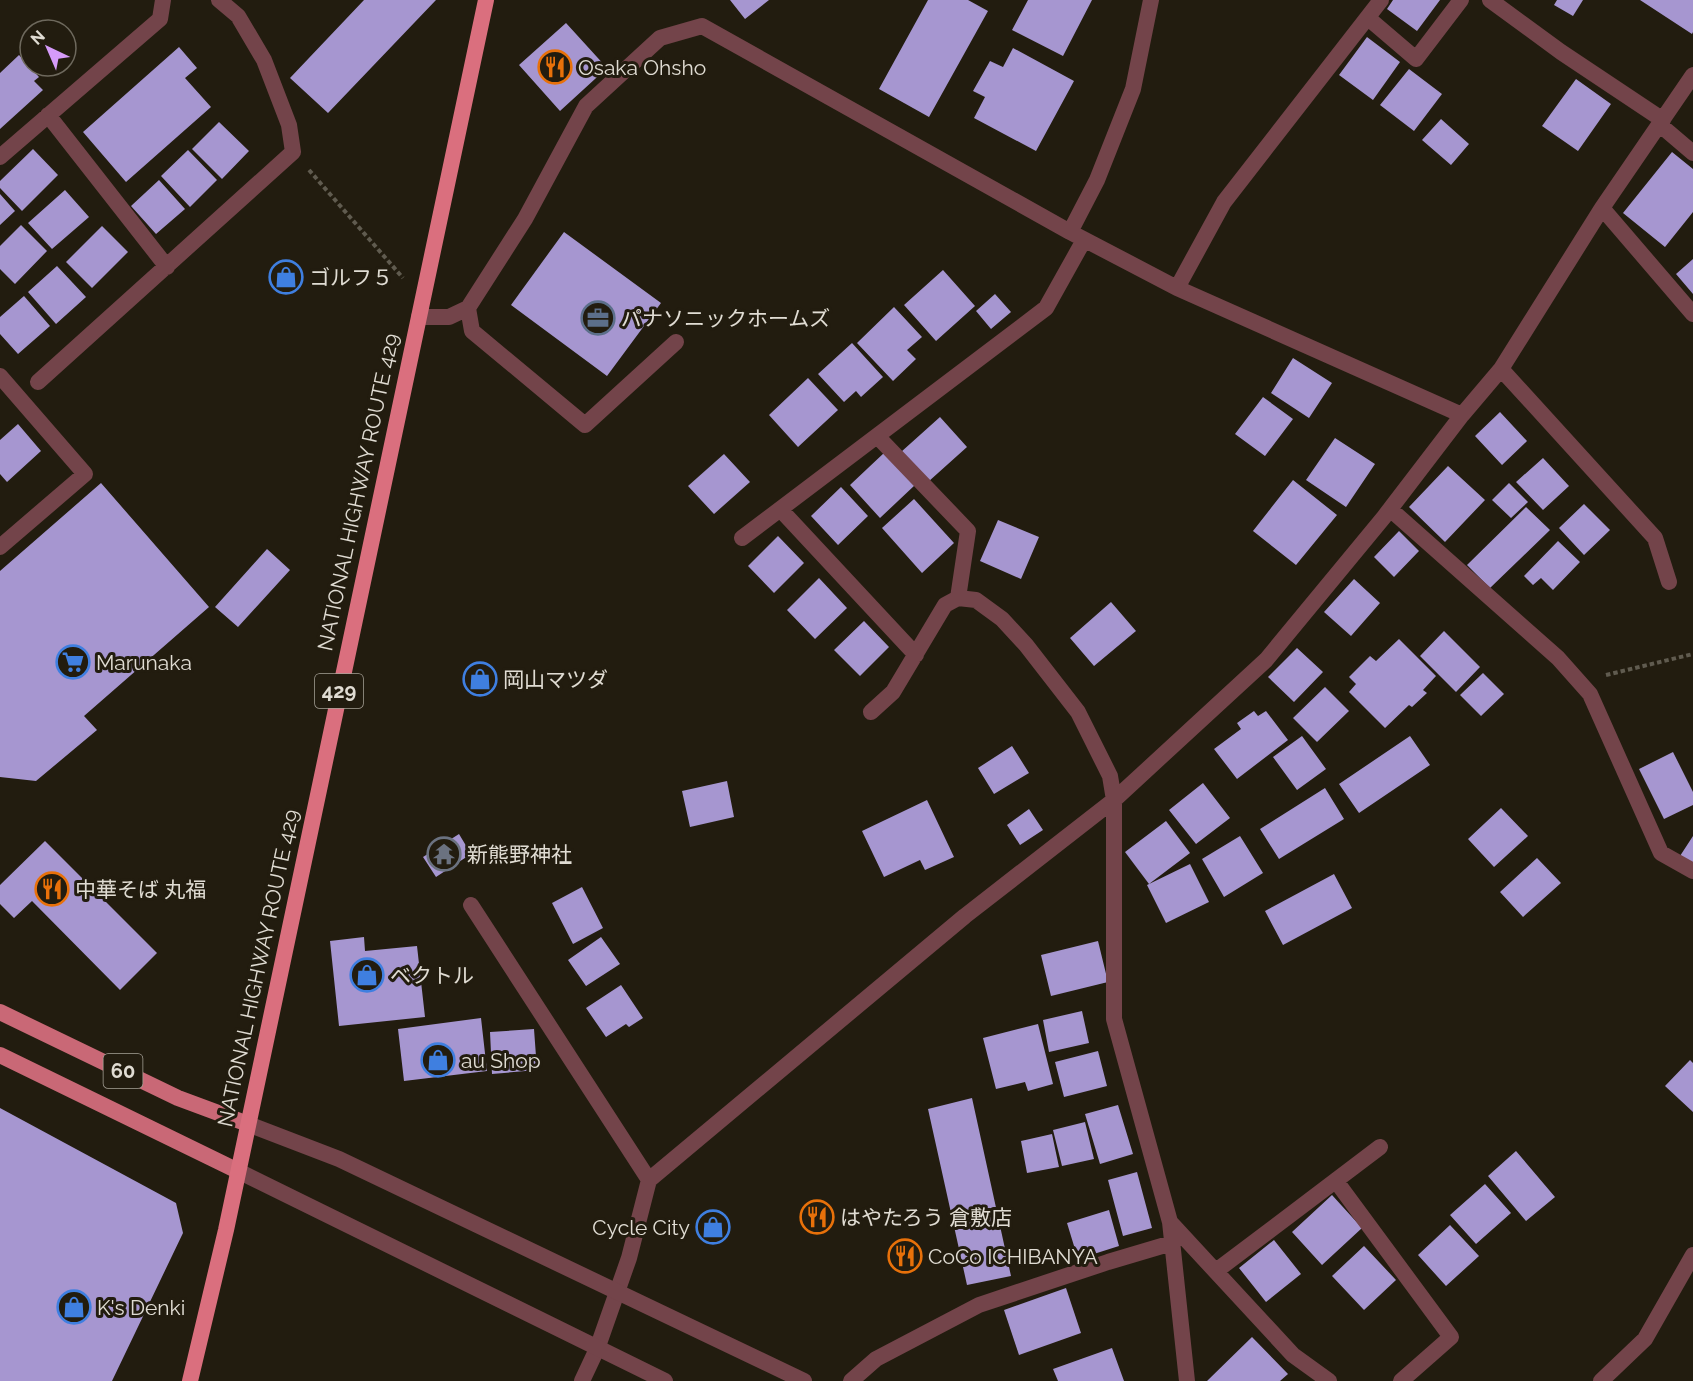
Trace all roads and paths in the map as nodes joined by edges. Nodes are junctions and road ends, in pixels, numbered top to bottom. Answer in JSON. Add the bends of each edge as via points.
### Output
{"nodes":[{"id":1,"x":163,"y":0,"type":"edge"},
{"id":2,"x":219,"y":0,"type":"edge"},
{"id":3,"x":486,"y":0,"type":"edge"},
{"id":4,"x":1151,"y":0,"type":"edge"},
{"id":5,"x":1381,"y":0,"type":"edge"},
{"id":6,"x":1461,"y":0,"type":"edge"},
{"id":7,"x":1490,"y":0,"type":"edge"},
{"id":8,"x":1368,"y":18,"type":"junction"},
{"id":9,"x":1693,"y":75,"type":"edge"},
{"id":10,"x":48,"y":115,"type":"junction"},
{"id":11,"x":1661,"y":122,"type":"junction"},
{"id":12,"x":293,"y":152,"type":"junction"},
{"id":13,"x":1693,"y":153,"type":"edge"},
{"id":14,"x":0,"y":157,"type":"edge"},
{"id":15,"x":1602,"y":208,"type":"junction"},
{"id":16,"x":1077,"y":236,"type":"junction"},
{"id":17,"x":166,"y":267,"type":"junction"},
{"id":18,"x":1177,"y":288,"type":"junction"},
{"id":19,"x":421,"y":308,"type":"junction"},
{"id":20,"x":468,"y":308,"type":"junction"},
{"id":21,"x":1693,"y":314,"type":"edge"},
{"id":22,"x":676,"y":342,"type":"dead end"},
{"id":23,"x":1501,"y":369,"type":"junction"},
{"id":24,"x":0,"y":376,"type":"edge"},
{"id":25,"x":38,"y":382,"type":"dead end"},
{"id":26,"x":1462,"y":415,"type":"junction"},
{"id":27,"x":877,"y":436,"type":"junction"},
{"id":28,"x":1390,"y":508,"type":"junction"},
{"id":29,"x":780,"y":509,"type":"junction"},
{"id":30,"x":742,"y":538,"type":"dead end"},
{"id":31,"x":0,"y":546,"type":"edge"},
{"id":32,"x":1669,"y":582,"type":"dead end"},
{"id":33,"x":958,"y":598,"type":"junction"},
{"id":34,"x":1693,"y":654,"type":"edge"},
{"id":35,"x":916,"y":655,"type":"junction"},
{"id":36,"x":1579,"y":682,"type":"junction"},
{"id":37,"x":871,"y":712,"type":"dead end"},
{"id":38,"x":1114,"y":800,"type":"junction"},
{"id":39,"x":1693,"y":871,"type":"edge"},
{"id":40,"x":471,"y":905,"type":"dead end"},
{"id":41,"x":0,"y":1012,"type":"edge"},
{"id":42,"x":0,"y":1055,"type":"edge"},
{"id":43,"x":248,"y":1124,"type":"junction"},
{"id":44,"x":1380,"y":1147,"type":"dead end"},
{"id":45,"x":238,"y":1171,"type":"junction"},
{"id":46,"x":649,"y":1180,"type":"junction"},
{"id":47,"x":1336,"y":1180,"type":"junction"},
{"id":48,"x":1170,"y":1222,"type":"junction"},
{"id":49,"x":1172,"y":1243,"type":"junction"},
{"id":50,"x":1693,"y":1255,"type":"edge"},
{"id":51,"x":1216,"y":1271,"type":"junction"},
{"id":52,"x":617,"y":1291,"type":"junction"},
{"id":53,"x":597,"y":1349,"type":"junction"},
{"id":54,"x":189,"y":1381,"type":"edge"},
{"id":55,"x":582,"y":1381,"type":"edge"},
{"id":56,"x":664,"y":1381,"type":"edge"},
{"id":57,"x":804,"y":1381,"type":"edge"},
{"id":58,"x":851,"y":1381,"type":"edge"},
{"id":59,"x":1187,"y":1381,"type":"edge"},
{"id":60,"x":1329,"y":1381,"type":"edge"},
{"id":61,"x":1401,"y":1381,"type":"edge"},
{"id":62,"x":1601,"y":1381,"type":"edge"}],
"edges":[{"from":1,"to":10,"type":"street","via":[[160,19]]},
{"from":2,"to":12,"type":"street","via":[[238,16],[264,60],[289,125]]},
{"from":3,"to":19,"type":"highway","name":"NATIONAL HIGHWAY ROUTE 429","number":"429"},
{"from":4,"to":16,"type":"street","via":[[1133,89]]},
{"from":5,"to":8,"type":"street"},
{"from":6,"to":8,"type":"street","via":[[1416,59]]},
{"from":7,"to":11,"type":"street"},
{"from":8,"to":18,"type":"street","via":[[1224,202]]},
{"from":9,"to":11,"type":"street"},
{"from":10,"to":14,"type":"street"},
{"from":10,"to":17,"type":"street"},
{"from":11,"to":13,"type":"street"},
{"from":11,"to":15,"type":"street"},
{"from":12,"to":17,"type":"street"},
{"from":12,"to":19,"type":"path"},
{"from":15,"to":21,"type":"street"},
{"from":15,"to":23,"type":"street"},
{"from":16,"to":18,"type":"street"},
{"from":16,"to":20,"type":"street","via":[[702,26],[660,38],[586,106],[525,219]]},
{"from":16,"to":27,"type":"street","via":[[1046,308]]},
{"from":17,"to":25,"type":"street"},
{"from":18,"to":26,"type":"street"},
{"from":19,"to":20,"type":"street","via":[[449,316]]},
{"from":19,"to":43,"type":"highway","name":"NATIONAL HIGHWAY ROUTE 429","number":"429"},
{"from":20,"to":22,"type":"street","via":[[472,331],[585,425]]},
{"from":23,"to":26,"type":"street"},
{"from":23,"to":32,"type":"street","via":[[1656,538]]},
{"from":24,"to":31,"type":"street","via":[[85,474]]},
{"from":26,"to":28,"type":"street"},
{"from":27,"to":29,"type":"street"},
{"from":27,"to":33,"type":"street","via":[[968,531]]},
{"from":28,"to":36,"type":"street","via":[[1558,658]]},
{"from":28,"to":38,"type":"street","via":[[1266,660]]},
{"from":29,"to":30,"type":"street"},
{"from":29,"to":35,"type":"street"},
{"from":33,"to":35,"type":"street","via":[[945,605]]},
{"from":33,"to":38,"type":"street","via":[[976,600],[1002,618],[1078,712],[1110,776]]},
{"from":34,"to":36,"type":"path"},
{"from":35,"to":37,"type":"street","via":[[893,692]]},
{"from":36,"to":39,"type":"street","via":[[1590,694],[1661,853]]},
{"from":38,"to":46,"type":"street","via":[[965,916]]},
{"from":38,"to":48,"type":"street","via":[[1114,1019]]},
{"from":40,"to":46,"type":"street"},
{"from":41,"to":43,"type":"main road","number":"60","via":[[178,1098]]},
{"from":42,"to":45,"type":"main road","number":"60"},
{"from":43,"to":45,"type":"highway","name":"NATIONAL HIGHWAY ROUTE 429","number":"429"},
{"from":43,"to":52,"type":"street","via":[[339,1159]]},
{"from":44,"to":47,"type":"street"},
{"from":45,"to":53,"type":"street"},
{"from":45,"to":54,"type":"highway","name":"NATIONAL HIGHWAY ROUTE 429","number":"429"},
{"from":46,"to":52,"type":"street"},
{"from":47,"to":51,"type":"street"},
{"from":47,"to":61,"type":"street","via":[[1451,1337]]},
{"from":48,"to":49,"type":"street"},
{"from":48,"to":51,"type":"street"},
{"from":49,"to":58,"type":"street","via":[[980,1305],[876,1359]]},
{"from":49,"to":59,"type":"street"},
{"from":50,"to":62,"type":"street","via":[[1645,1339]]},
{"from":51,"to":60,"type":"street","via":[[1293,1355]]},
{"from":52,"to":53,"type":"street"},
{"from":52,"to":57,"type":"street"},
{"from":53,"to":55,"type":"street"},
{"from":53,"to":56,"type":"street"}]}
